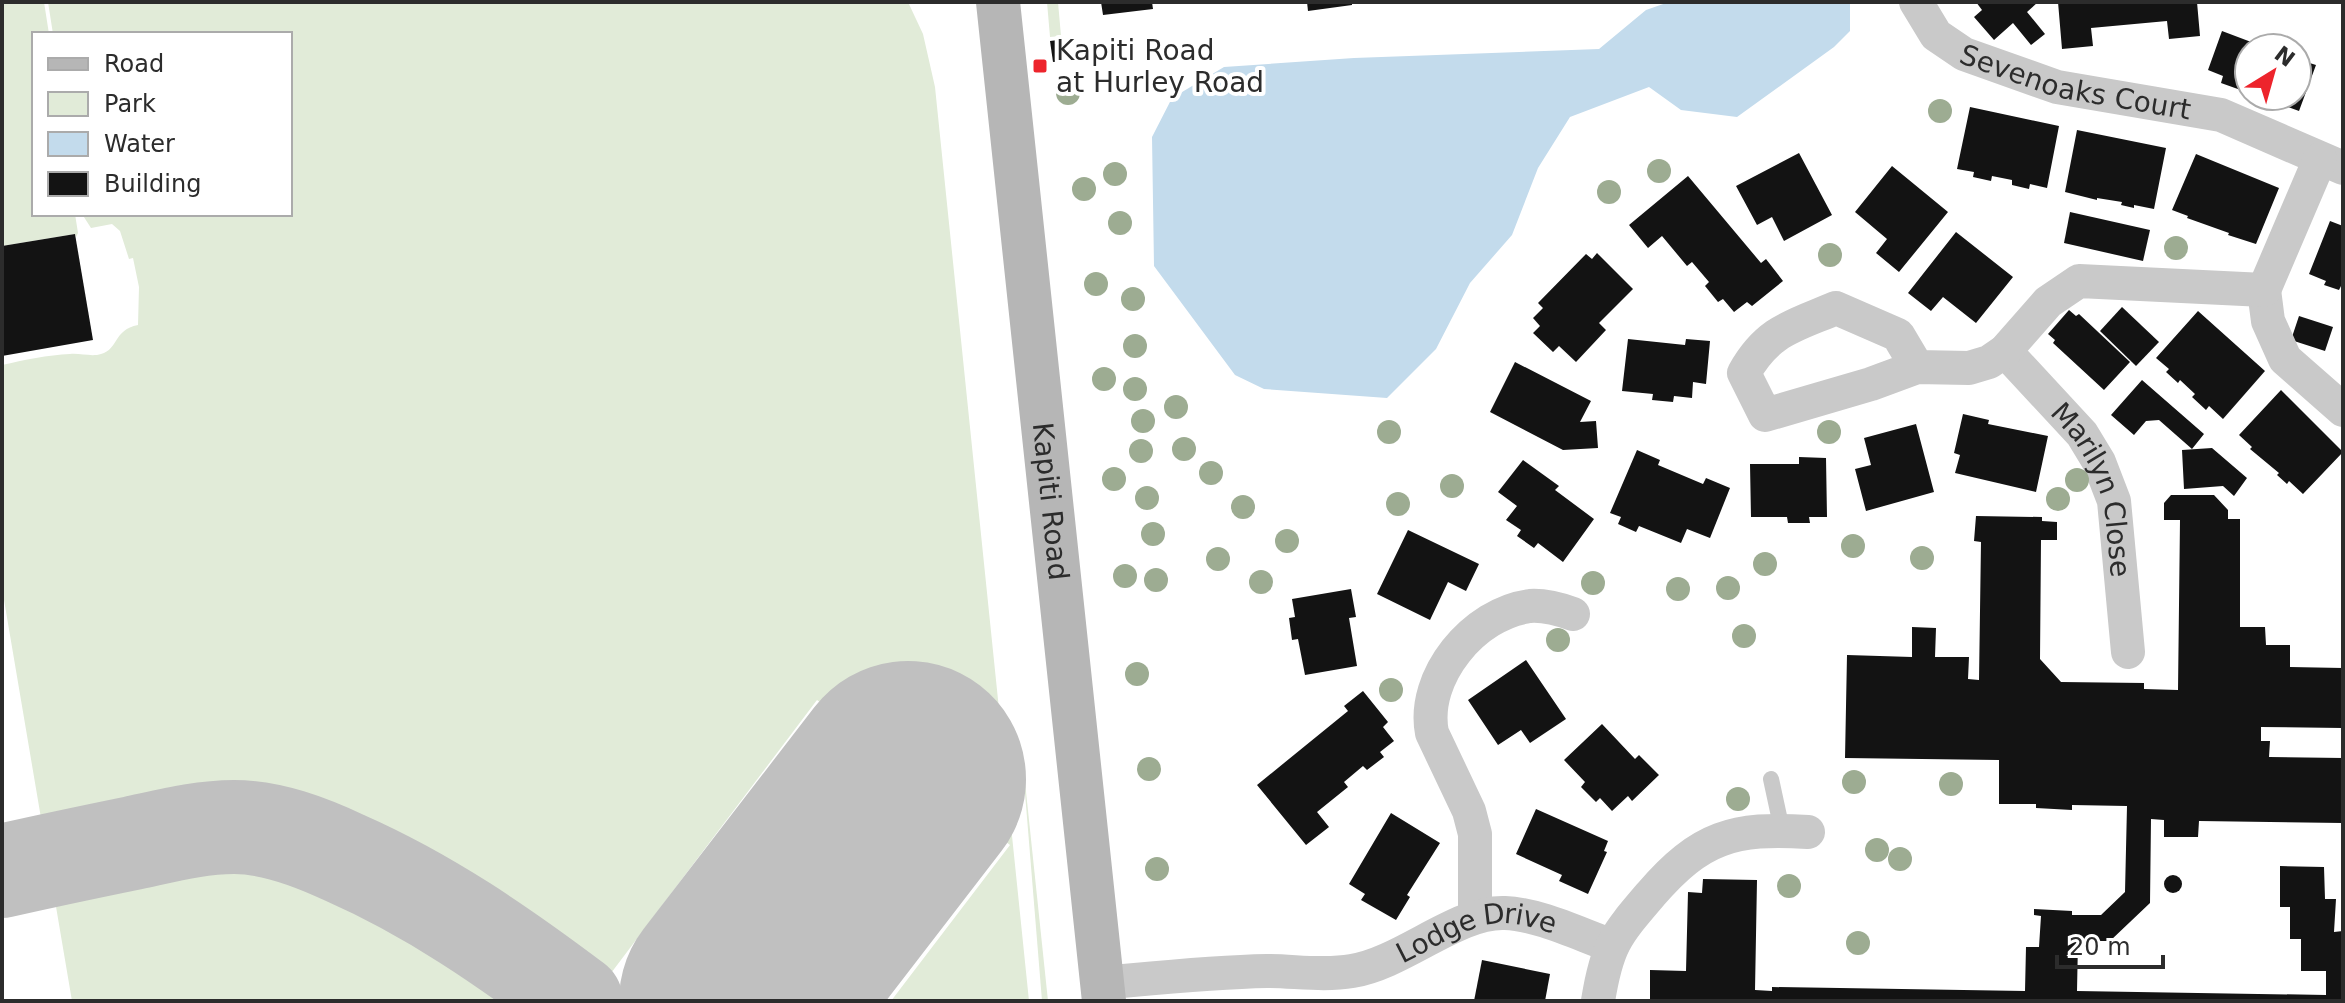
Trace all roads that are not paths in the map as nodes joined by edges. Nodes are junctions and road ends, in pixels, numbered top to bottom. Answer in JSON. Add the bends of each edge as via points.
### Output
{"nodes":[{"id":1,"x":998,"y":2,"type":"edge"},
{"id":2,"x":1916,"y":2,"type":"edge"},
{"id":3,"x":2332,"y":164,"type":"edge"},
{"id":4,"x":2264,"y":290,"type":"junction"},
{"id":5,"x":2005,"y":351,"type":"junction"},
{"id":6,"x":1917,"y":367,"type":"junction"},
{"id":7,"x":2343,"y":410,"type":"edge"},
{"id":8,"x":1573,"y":614,"type":"dead end"},
{"id":9,"x":2128,"y":652,"type":"dead end"},
{"id":10,"x":1771,"y":779,"type":"dead end"},
{"id":11,"x":1795,"y":831,"type":"joint"},
{"id":12,"x":1475,"y":917,"type":"junction"},
{"id":13,"x":1610,"y":945,"type":"junction"},
{"id":14,"x":1316,"y":987,"type":"edge"},
{"id":15,"x":1103,"y":992,"type":"edge"},
{"id":16,"x":1598,"y":1001,"type":"edge"}],
"edges":[{"from":1,"to":15,"type":"main road","name":"Kapiti Road"},
{"from":2,"to":3,"type":"street","name":"Sevenoaks Court","via":[[1936,35],[1964,54],[2057,87],[2221,115]]},
{"from":3,"to":4,"type":"street"},
{"from":4,"to":5,"type":"street","via":[[2079,281],[2048,302]]},
{"from":4,"to":7,"type":"street","via":[[2268,321],[2285,359]]},
{"from":5,"to":6,"type":"street","via":[[1969,368]]},
{"from":5,"to":9,"type":"street","name":"Marilyn Close","via":[[2082,434],[2099,462],[2114,501]]},
{"from":6,"to":6,"type":"street","via":[[1765,415],[1744,373],[1774,334],[1836,308],[1898,335]]},
{"from":8,"to":12,"type":"street","via":[[1541,606],[1497,618],[1457,651],[1433,693],[1432,733],[1475,834]]},
{"from":10,"to":11,"type":"lane"},
{"from":11,"to":13,"type":"street","via":[[1736,835],[1696,850],[1668,874]]},
{"from":12,"to":13,"type":"street","name":"Lodge Drive","via":[[1504,912],[1527,916]]},
{"from":12,"to":14,"type":"street","name":"Lodge Drive","via":[[1374,966]]},
{"from":13,"to":16,"type":"street"},
{"from":14,"to":15,"type":"street","name":"Lodge Drive","via":[[1239,972]]}]}
